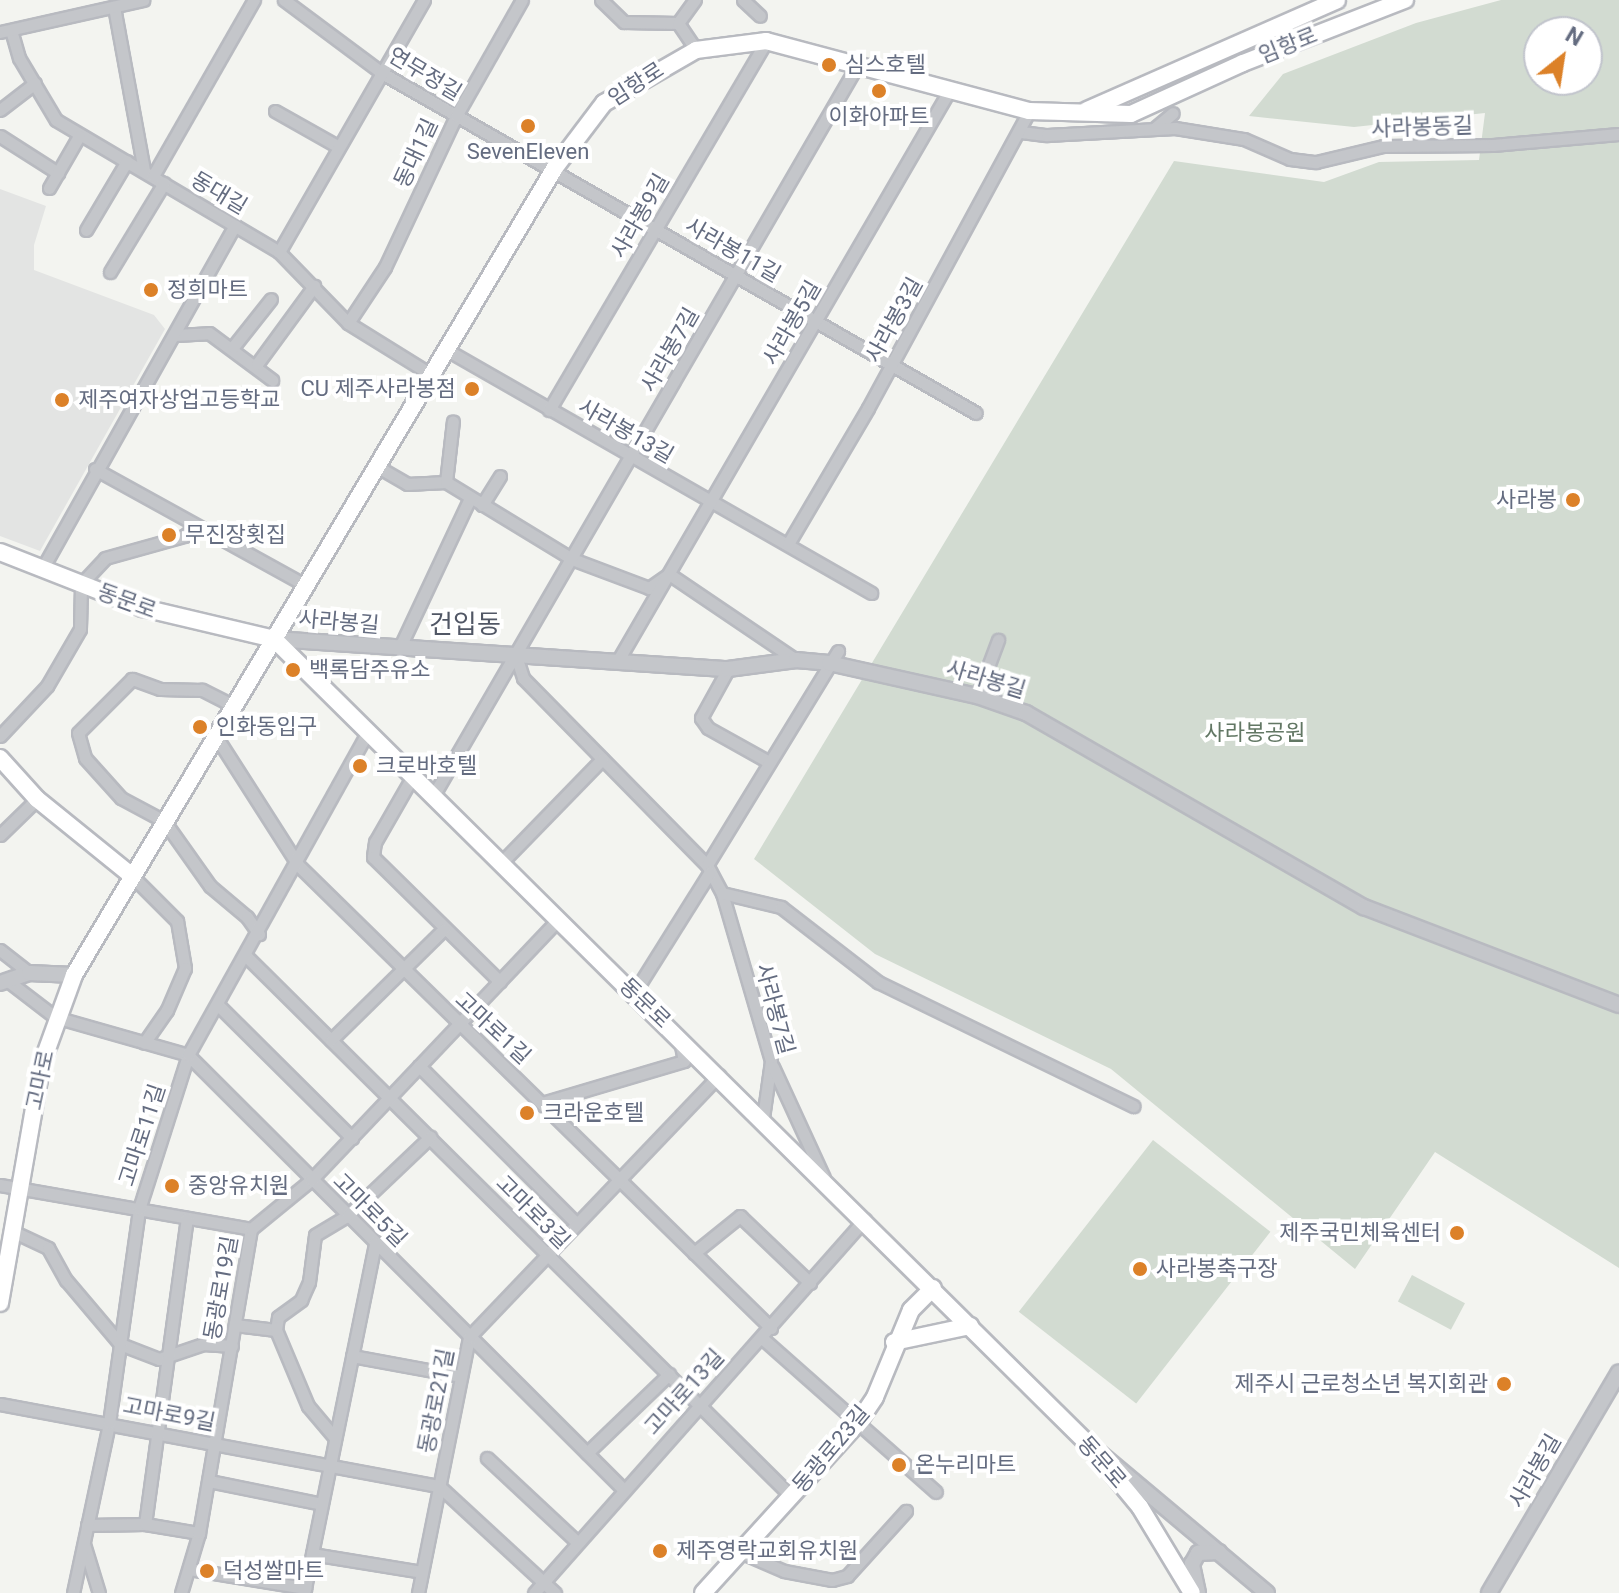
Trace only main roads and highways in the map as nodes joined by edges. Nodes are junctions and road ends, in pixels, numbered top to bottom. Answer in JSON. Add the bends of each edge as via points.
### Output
{"nodes":[{"id":1,"x":1337,"y":0,"type":"edge"},
{"id":2,"x":1405,"y":0,"type":"edge"},
{"id":3,"x":1082,"y":113,"type":"junction"},
{"id":4,"x":0,"y":552,"type":"edge"},
{"id":5,"x":274,"y":639,"type":"junction"},
{"id":6,"x":0,"y":758,"type":"edge"},
{"id":7,"x":132,"y":876,"type":"junction"},
{"id":8,"x":933,"y":1288,"type":"junction"},
{"id":9,"x":0,"y":1303,"type":"edge"},
{"id":10,"x":970,"y":1326,"type":"junction"},
{"id":11,"x":894,"y":1342,"type":"junction"},
{"id":12,"x":711,"y":1590,"type":"edge"},
{"id":13,"x":1192,"y":1593,"type":"edge"}],
"edges":[{"from":1,"to":3,"type":"main road","name":"임항로"},
{"from":2,"to":3,"type":"main road","name":"임항로","via":[[1243,63],[1131,114]]},
{"from":3,"to":5,"type":"main road","name":"임항로","via":[[1029,111],[766,41],[696,50],[604,103],[554,169]]},
{"from":4,"to":5,"type":"main road","name":"동문로","via":[[143,608]]},
{"from":5,"to":7,"type":"main road","name":"고마로"},
{"from":5,"to":8,"type":"main road","name":"동문로"},
{"from":6,"to":7,"type":"main road","via":[[37,799]]},
{"from":7,"to":9,"type":"main road","name":"고마로","via":[[55,1017]]},
{"from":8,"to":10,"type":"main road","name":"동문로"},
{"from":8,"to":11,"type":"main road","name":"동광로23길","via":[[911,1310]]},
{"from":10,"to":11,"type":"main road"},
{"from":10,"to":13,"type":"main road","name":"동문로","via":[[1087,1443],[1140,1507]]},
{"from":11,"to":12,"type":"main road","name":"동광로23길","via":[[875,1397],[857,1424]]}]}
